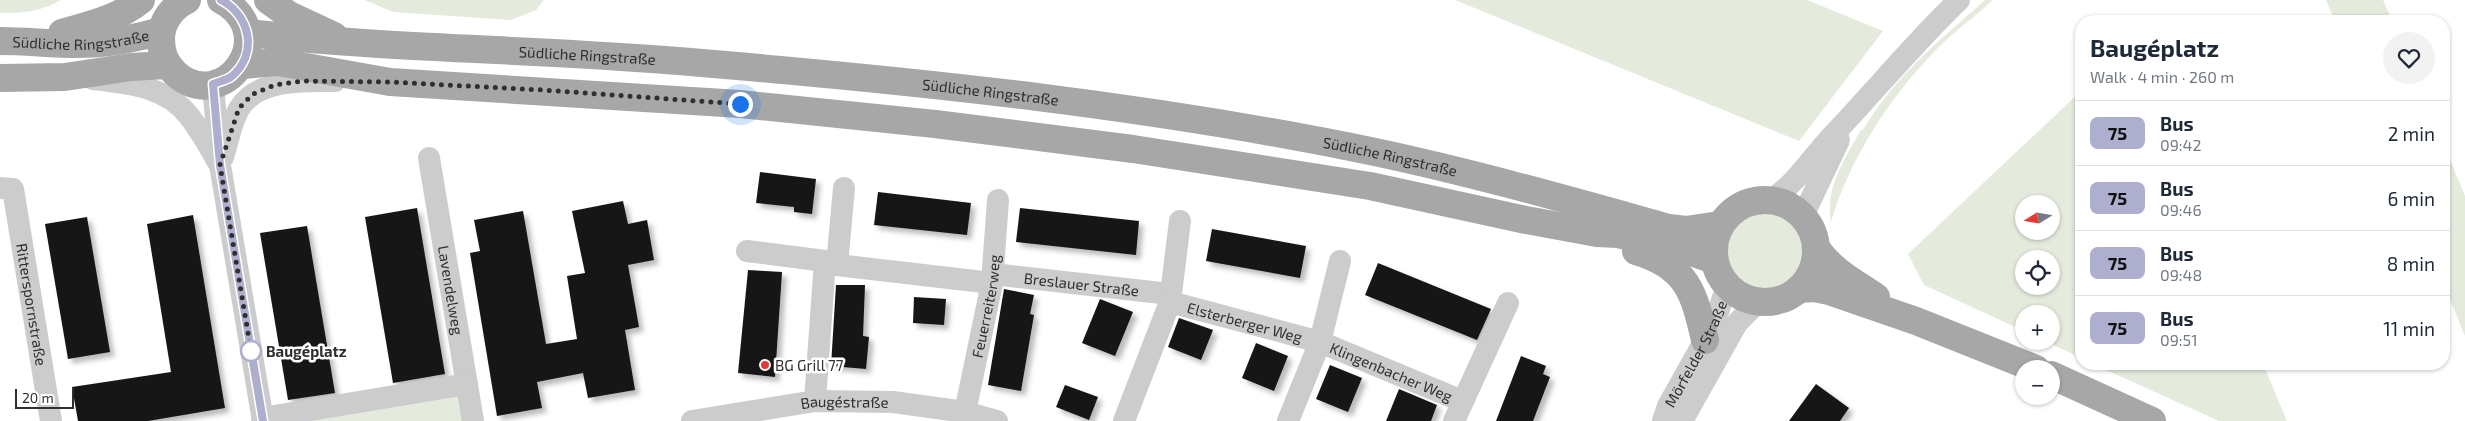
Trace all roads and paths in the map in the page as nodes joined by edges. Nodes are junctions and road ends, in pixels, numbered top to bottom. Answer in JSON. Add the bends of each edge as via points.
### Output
{"nodes":[{"id":1,"x":140,"y":0,"type":"edge"},
{"id":2,"x":187,"y":0,"type":"edge"},
{"id":3,"x":221,"y":0,"type":"edge"},
{"id":4,"x":268,"y":0,"type":"edge"},
{"id":5,"x":1959,"y":0,"type":"edge"},
{"id":6,"x":161,"y":32,"type":"junction"},
{"id":7,"x":248,"y":33,"type":"junction"},
{"id":8,"x":31,"y":41,"type":"junction"},
{"id":9,"x":0,"y":42,"type":"edge"},
{"id":10,"x":348,"y":43,"type":"junction"},
{"id":11,"x":167,"y":65,"type":"junction"},
{"id":12,"x":242,"y":65,"type":"junction"},
{"id":13,"x":64,"y":77,"type":"junction"},
{"id":14,"x":0,"y":78,"type":"edge"},
{"id":15,"x":390,"y":82,"type":"junction"},
{"id":16,"x":213,"y":84,"type":"junction"},
{"id":17,"x":1856,"y":112,"type":"junction"},
{"id":18,"x":429,"y":158,"type":"dead end"},
{"id":19,"x":220,"y":165,"type":"junction"},
{"id":20,"x":7,"y":188,"type":"edge"},
{"id":21,"x":844,"y":188,"type":"dead end"},
{"id":22,"x":1772,"y":199,"type":"junction"},
{"id":23,"x":998,"y":200,"type":"dead end"},
{"id":24,"x":1803,"y":216,"type":"junction"},
{"id":25,"x":1180,"y":221,"type":"dead end"},
{"id":26,"x":1719,"y":225,"type":"junction"},
{"id":27,"x":1597,"y":233,"type":"junction"},
{"id":28,"x":1816,"y":248,"type":"junction"},
{"id":29,"x":747,"y":251,"type":"dead end"},
{"id":30,"x":1714,"y":260,"type":"junction"},
{"id":31,"x":1340,"y":261,"type":"dead end"},
{"id":32,"x":831,"y":263,"type":"junction"},
{"id":33,"x":992,"y":278,"type":"junction"},
{"id":34,"x":1727,"y":286,"type":"junction"},
{"id":35,"x":1799,"y":290,"type":"junction"},
{"id":36,"x":1170,"y":298,"type":"junction"},
{"id":37,"x":1758,"y":302,"type":"junction"},
{"id":38,"x":1508,"y":303,"type":"dead end"},
{"id":39,"x":1916,"y":321,"type":"junction"},
{"id":40,"x":1705,"y":340,"type":"junction"},
{"id":41,"x":1320,"y":342,"type":"junction"},
{"id":42,"x":2015,"y":361,"type":"edge"},
{"id":43,"x":2060,"y":379,"type":"edge"},
{"id":44,"x":466,"y":384,"type":"junction"},
{"id":45,"x":815,"y":401,"type":"junction"},
{"id":46,"x":1458,"y":411,"type":"edge"},
{"id":47,"x":965,"y":412,"type":"junction"},
{"id":48,"x":262,"y":419,"type":"edge"},
{"id":49,"x":51,"y":421,"type":"edge"},
{"id":50,"x":473,"y":421,"type":"edge"},
{"id":51,"x":692,"y":421,"type":"edge"},
{"id":52,"x":997,"y":421,"type":"edge"},
{"id":53,"x":1124,"y":421,"type":"edge"},
{"id":54,"x":1288,"y":421,"type":"edge"},
{"id":55,"x":1663,"y":421,"type":"edge"},
{"id":56,"x":1682,"y":421,"type":"edge"},
{"id":57,"x":2152,"y":421,"type":"edge"}],
"edges":[{"from":1,"to":8,"type":"main road","via":[[130,9],[98,23]]},
{"from":2,"to":6,"type":"main road","name":"Südliche Ringstraße","via":[[168,15]]},
{"from":3,"to":7,"type":"main road","via":[[232,6],[244,20]]},
{"from":4,"to":10,"type":"main road","via":[[289,15]]},
{"from":5,"to":17,"type":"street","via":[[1883,78]]},
{"from":6,"to":8,"type":"main road","name":"Südliche Ringstraße","via":[[130,40],[77,44]]},
{"from":6,"to":11,"type":"main road","name":"Südliche Ringstraße","via":[[161,50]]},
{"from":7,"to":10,"type":"main road","name":"Südliche Ringstraße"},
{"from":7,"to":12,"type":"main road","via":[[247,53]]},
{"from":8,"to":9,"type":"main road","name":"Südliche Ringstraße"},
{"from":10,"to":26,"type":"main road","name":"Südliche Ringstraße","via":[[698,62],[933,85],[1104,107],[1377,152],[1669,228],[1686,230]]},
{"from":11,"to":13,"type":"main road"},
{"from":11,"to":16,"type":"main road","via":[[182,79],[197,85]]},
{"from":12,"to":15,"type":"main road","name":"Südliche Ringstraße","via":[[260,62],[299,64]]},
{"from":12,"to":16,"type":"main road","via":[[230,78]]},
{"from":13,"to":14,"type":"main road"},
{"from":13,"to":19,"type":"street","via":[[129,83],[168,97],[188,114]]},
{"from":15,"to":19,"type":"street","name":"Südliche Ringstraße","via":[[302,81],[275,85],[253,94],[239,108]]},
{"from":15,"to":27,"type":"main road","name":"Südliche Ringstraße","via":[[740,104],[1038,136],[1370,186]]},
{"from":16,"to":19,"type":"street"},
{"from":17,"to":22,"type":"street","via":[[1831,136],[1788,189]]},
{"from":17,"to":24,"type":"street"},
{"from":18,"to":44,"type":"street","name":"Lavendelweg"},
{"from":19,"to":48,"type":"street"},
{"from":20,"to":49,"type":"street","name":"Ritterspornstraße"},
{"from":21,"to":32,"type":"street"},
{"from":22,"to":24,"type":"main road","via":[[1794,208]]},
{"from":22,"to":26,"type":"main road","via":[[1756,199],[1742,204]]},
{"from":23,"to":33,"type":"street","name":"Feuerreiterweg"},
{"from":24,"to":28,"type":"main road","via":[[1813,231]]},
{"from":25,"to":36,"type":"street","name":"Elsterberger Weg"},
{"from":26,"to":30,"type":"main road","via":[[1714,242]]},
{"from":27,"to":30,"type":"main road","name":"Südliche Ringstraße","via":[[1677,246]]},
{"from":27,"to":40,"type":"main road","via":[[1624,248],[1669,263],[1687,283],[1697,304]]},
{"from":28,"to":35,"type":"main road","via":[[1812,270]]},
{"from":28,"to":39,"type":"main road","via":[[1838,272]]},
{"from":29,"to":32,"type":"street","name":"Breslauer Straße"},
{"from":30,"to":34,"type":"main road","via":[[1718,274]]},
{"from":31,"to":41,"type":"street","name":"Elsterberger Weg"},
{"from":32,"to":33,"type":"street","name":"Breslauer Straße"},
{"from":32,"to":45,"type":"street"},
{"from":33,"to":36,"type":"street","name":"Breslauer Straße"},
{"from":33,"to":47,"type":"street","name":"Feuerreiterweg"},
{"from":34,"to":37,"type":"main road","via":[[1741,297]]},
{"from":34,"to":40,"type":"street","name":"Mörfelder Straße"},
{"from":35,"to":37,"type":"main road","via":[[1780,300]]},
{"from":35,"to":39,"type":"main road","via":[[1829,291]]},
{"from":36,"to":41,"type":"street","name":"Elsterberger Weg"},
{"from":36,"to":53,"type":"street","name":"Elsterberger Weg"},
{"from":37,"to":56,"type":"street","name":"Mörfelder Straße","via":[[1737,323]]},
{"from":38,"to":46,"type":"street","name":"Klingenbacher Weg"},
{"from":39,"to":42,"type":"main road"},
{"from":40,"to":55,"type":"street","name":"Mörfelder Straße"},
{"from":41,"to":46,"type":"street","name":"Klingenbacher Weg"},
{"from":41,"to":54,"type":"street","name":"Elsterberger Weg"},
{"from":43,"to":57,"type":"main road"},
{"from":44,"to":48,"type":"street"},
{"from":44,"to":50,"type":"street","name":"Lavendelweg"},
{"from":45,"to":47,"type":"street","name":"Baugéstraße","via":[[892,402]]},
{"from":45,"to":51,"type":"street","name":"Baugéstraße"},
{"from":47,"to":52,"type":"street","name":"Baugéstraße"}]}
